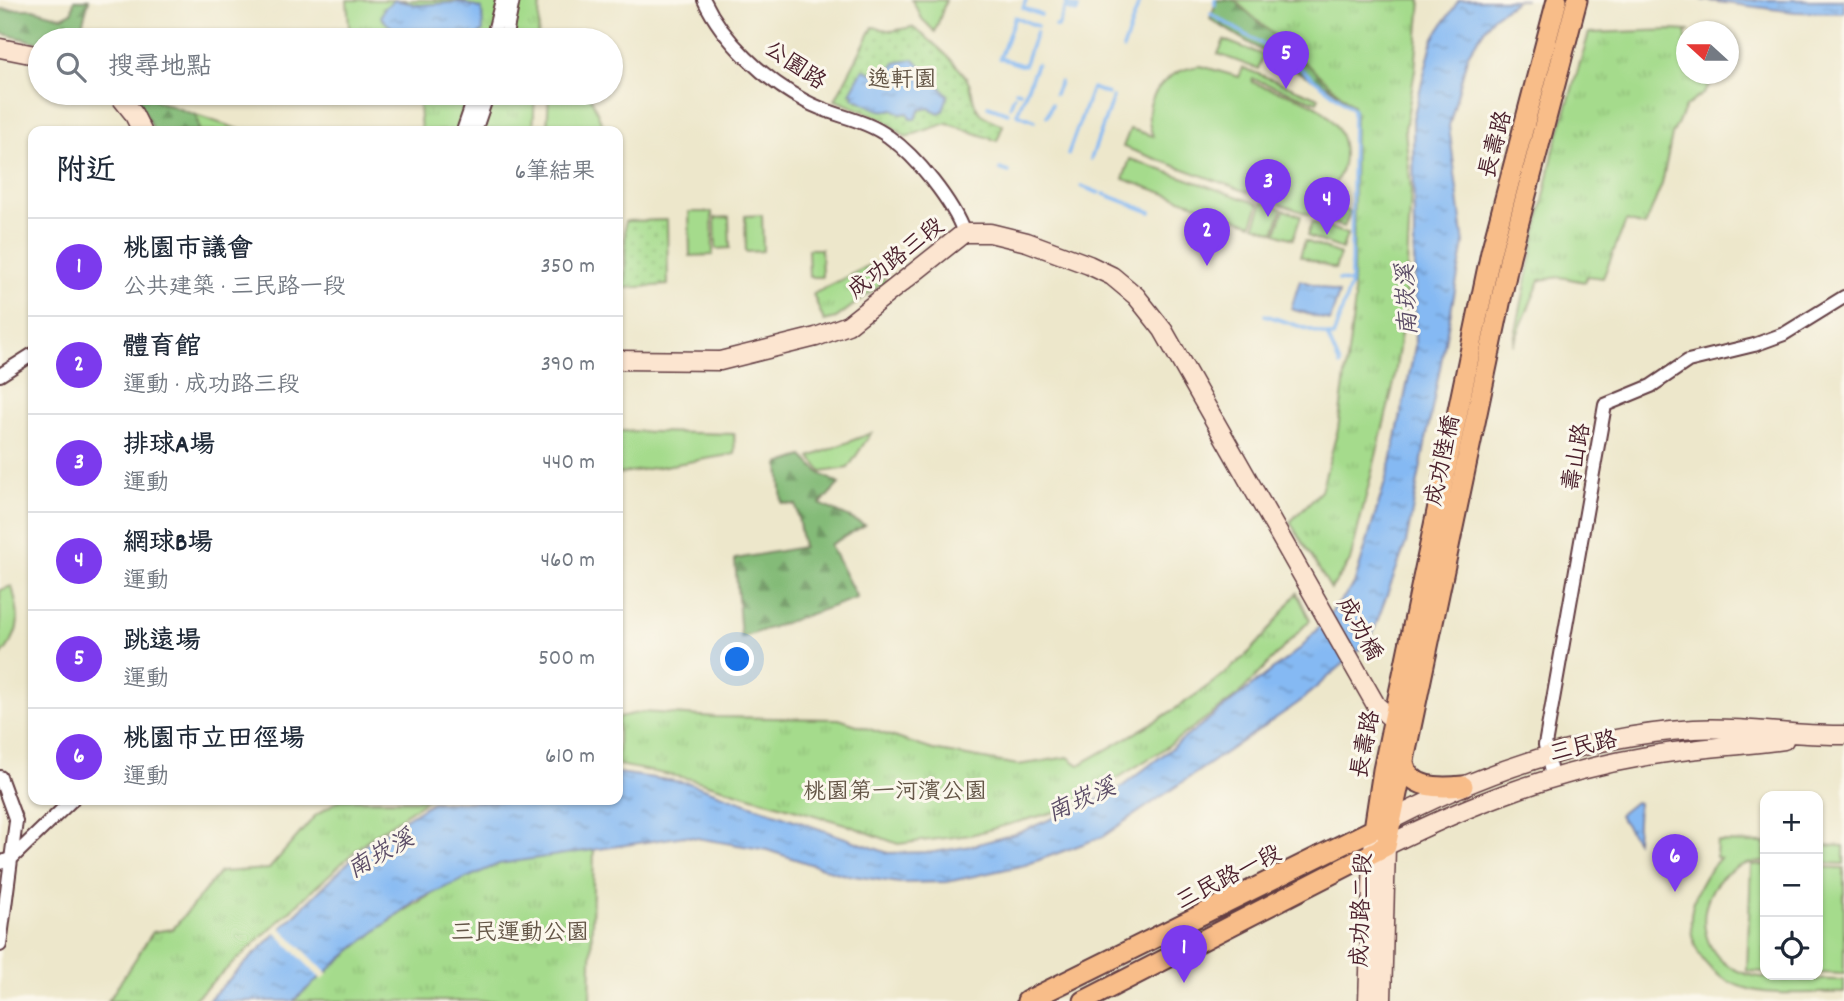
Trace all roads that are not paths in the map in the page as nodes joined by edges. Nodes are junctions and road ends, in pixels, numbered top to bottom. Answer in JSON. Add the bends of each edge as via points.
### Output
{"nodes":[{"id":1,"x":502,"y":0,"type":"edge"},
{"id":2,"x":513,"y":0,"type":"edge"},
{"id":3,"x":704,"y":0,"type":"edge"},
{"id":4,"x":1557,"y":0,"type":"edge"},
{"id":5,"x":1577,"y":0,"type":"edge"},
{"id":6,"x":495,"y":28,"type":"edge"},
{"id":7,"x":507,"y":28,"type":"edge"},
{"id":8,"x":0,"y":48,"type":"edge"},
{"id":9,"x":1554,"y":51,"type":"junction"},
{"id":10,"x":28,"y":54,"type":"edge"},
{"id":11,"x":127,"y":105,"type":"edge"},
{"id":12,"x":472,"y":105,"type":"edge"},
{"id":13,"x":484,"y":105,"type":"edge"},
{"id":14,"x":140,"y":126,"type":"edge"},
{"id":15,"x":465,"y":126,"type":"edge"},
{"id":16,"x":477,"y":126,"type":"edge"},
{"id":17,"x":964,"y":233,"type":"junction"},
{"id":18,"x":1490,"y":252,"type":"joint"},
{"id":19,"x":1510,"y":256,"type":"joint"},
{"id":20,"x":1844,"y":297,"type":"edge"},
{"id":21,"x":28,"y":358,"type":"edge"},
{"id":22,"x":623,"y":360,"type":"edge"},
{"id":23,"x":28,"y":365,"type":"edge"},
{"id":24,"x":0,"y":375,"type":"edge"},
{"id":25,"x":0,"y":383,"type":"edge"},
{"id":26,"x":1316,"y":597,"type":"joint"},
{"id":27,"x":1404,"y":668,"type":"joint"},
{"id":28,"x":1423,"y":675,"type":"joint"},
{"id":29,"x":1403,"y":722,"type":"junction"},
{"id":30,"x":1844,"y":735,"type":"edge"},
{"id":31,"x":1819,"y":736,"type":"junction"},
{"id":32,"x":1546,"y":757,"type":"junction"},
{"id":33,"x":1404,"y":762,"type":"junction"},
{"id":34,"x":0,"y":777,"type":"edge"},
{"id":35,"x":1552,"y":777,"type":"junction"},
{"id":36,"x":1463,"y":786,"type":"junction"},
{"id":37,"x":66,"y":805,"type":"edge"},
{"id":38,"x":1382,"y":825,"type":"junction"},
{"id":39,"x":1379,"y":849,"type":"junction"},
{"id":40,"x":6,"y":860,"type":"edge"},
{"id":41,"x":1183,"y":926,"type":"junction"},
{"id":42,"x":0,"y":945,"type":"edge"},
{"id":43,"x":1192,"y":947,"type":"junction"},
{"id":44,"x":1376,"y":968,"type":"junction"},
{"id":45,"x":1027,"y":1001,"type":"edge"},
{"id":46,"x":1084,"y":1001,"type":"edge"},
{"id":47,"x":1368,"y":1001,"type":"edge"},
{"id":48,"x":1382,"y":1001,"type":"edge"}],
"edges":[{"from":1,"to":6,"type":"street"},
{"from":2,"to":7,"type":"street"},
{"from":3,"to":17,"type":"street","name":"公園路","via":[[712,19],[733,44],[774,80],[806,102],[890,137],[955,211]]},
{"from":4,"to":9,"type":"main road"},
{"from":5,"to":9,"type":"main road"},
{"from":8,"to":10,"type":"street"},
{"from":9,"to":18,"type":"main road","name":"長壽路"},
{"from":9,"to":19,"type":"main road","name":"長壽路"},
{"from":11,"to":14,"type":"street"},
{"from":12,"to":15,"type":"street"},
{"from":13,"to":16,"type":"street"},
{"from":17,"to":22,"type":"street","name":"成功路三段","via":[[848,325],[816,337],[720,361]]},
{"from":17,"to":26,"type":"street","name":"成功路三段","via":[[990,233],[1027,242],[1090,265],[1112,276],[1143,302],[1173,345]]},
{"from":18,"to":27,"type":"main road","name":"成功陸橋"},
{"from":19,"to":28,"type":"main road","name":"成功陸橋"},
{"from":20,"to":32,"type":"street","name":"壽山路","via":[[1784,334],[1688,361],[1651,386],[1605,405]]},
{"from":21,"to":24,"type":"street"},
{"from":23,"to":25,"type":"street"},
{"from":26,"to":29,"type":"street","name":"成功橋","via":[[1376,705]]},
{"from":27,"to":29,"type":"main road","name":"長壽路"},
{"from":28,"to":29,"type":"main road","name":"長壽路"},
{"from":29,"to":33,"type":"main road","name":"長壽路"},
{"from":29,"to":38,"type":"main road","name":"長壽路"},
{"from":30,"to":31,"type":"street","name":"三民路"},
{"from":31,"to":32,"type":"street","name":"三民路","via":[[1693,729]]},
{"from":31,"to":35,"type":"street","name":"三民路","via":[[1661,754]]},
{"from":32,"to":35,"type":"street","name":"壽山路"},
{"from":32,"to":36,"type":"street","name":"三民路"},
{"from":33,"to":36,"type":"main road","via":[[1420,784]]},
{"from":33,"to":38,"type":"main road","name":"長壽路"},
{"from":34,"to":40,"type":"street","via":[[16,821]]},
{"from":35,"to":39,"type":"street","name":"三民路","via":[[1452,813]]},
{"from":36,"to":38,"type":"street","name":"三民路"},
{"from":37,"to":40,"type":"street"},
{"from":38,"to":39,"type":"main road","name":"成功路二段"},
{"from":38,"to":41,"type":"main road","name":"三民路一段"},
{"from":39,"to":43,"type":"main road","name":"三民路一段"},
{"from":39,"to":44,"type":"street","name":"成功路二段"},
{"from":40,"to":42,"type":"street"},
{"from":41,"to":43,"type":"main road"},
{"from":41,"to":45,"type":"main road","name":"三民路一段"},
{"from":43,"to":46,"type":"main road","name":"三民路一段"},
{"from":44,"to":47,"type":"street","name":"成功路二段"},
{"from":44,"to":48,"type":"street","name":"成功路二段"}]}
